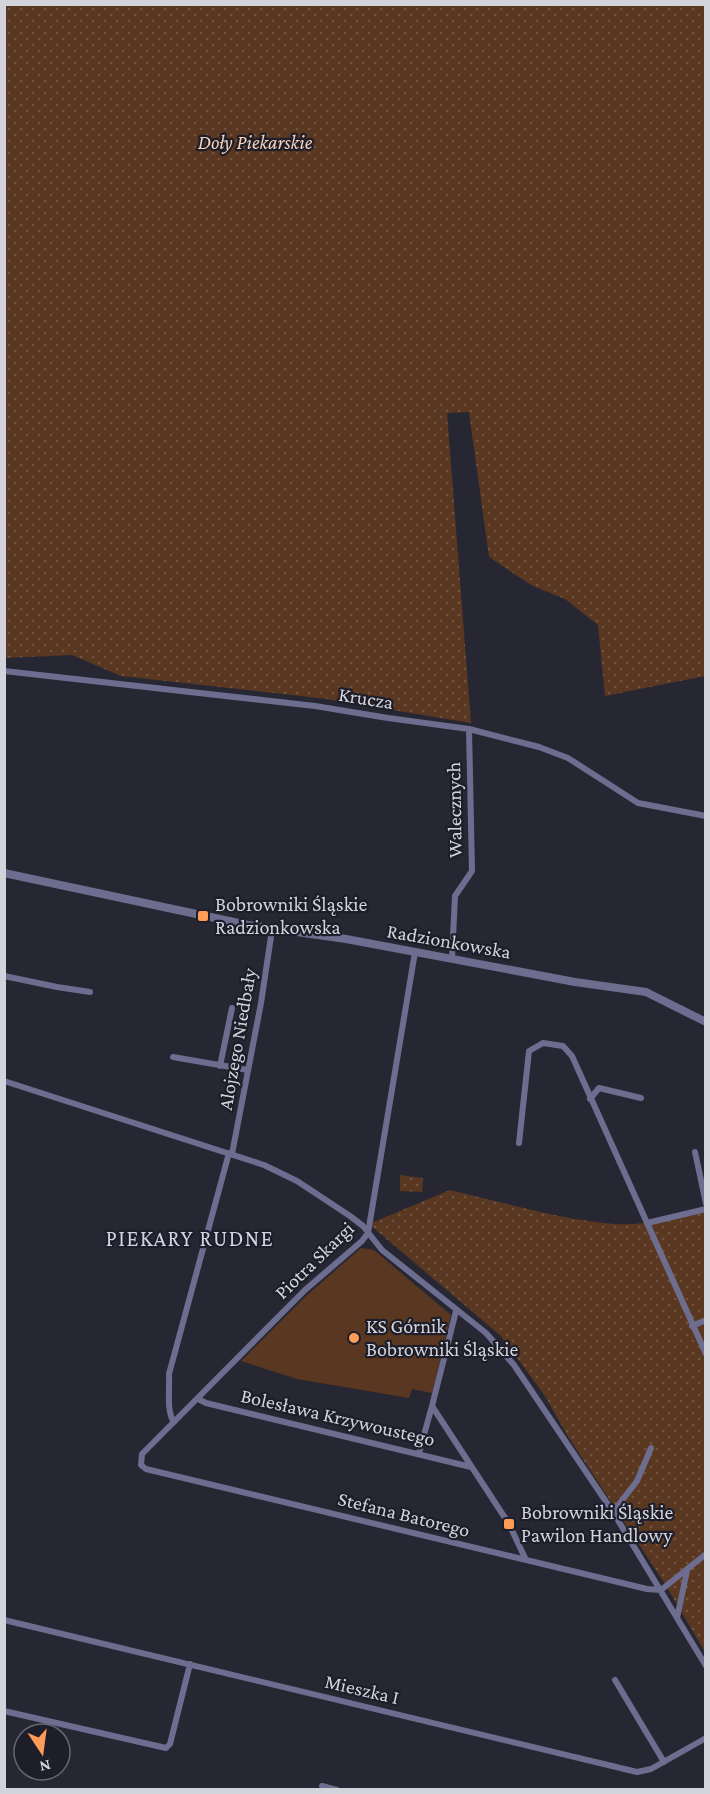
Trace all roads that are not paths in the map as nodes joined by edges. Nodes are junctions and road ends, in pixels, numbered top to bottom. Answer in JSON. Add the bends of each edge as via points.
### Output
{"nodes":[{"id":1,"x":4,"y":671,"type":"edge"},
{"id":2,"x":469,"y":729,"type":"junction"},
{"id":3,"x":705,"y":816,"type":"edge"},
{"id":4,"x":4,"y":873,"type":"edge"},
{"id":5,"x":272,"y":930,"type":"junction"},
{"id":6,"x":415,"y":952,"type":"junction"},
{"id":7,"x":452,"y":958,"type":"junction"},
{"id":8,"x":4,"y":976,"type":"edge"},
{"id":9,"x":90,"y":992,"type":"dead end"},
{"id":10,"x":232,"y":1008,"type":"dead end"},
{"id":11,"x":705,"y":1022,"type":"edge"},
{"id":12,"x":173,"y":1057,"type":"dead end"},
{"id":13,"x":220,"y":1066,"type":"junction"},
{"id":14,"x":248,"y":1070,"type":"junction"},
{"id":15,"x":4,"y":1081,"type":"edge"},
{"id":16,"x":641,"y":1098,"type":"dead end"},
{"id":17,"x":590,"y":1099,"type":"junction"},
{"id":18,"x":519,"y":1143,"type":"dead end"},
{"id":19,"x":695,"y":1152,"type":"dead end"},
{"id":20,"x":230,"y":1153,"type":"junction"},
{"id":21,"x":705,"y":1204,"type":"edge"},
{"id":22,"x":705,"y":1209,"type":"edge"},
{"id":23,"x":648,"y":1223,"type":"junction"},
{"id":24,"x":368,"y":1233,"type":"junction"},
{"id":25,"x":456,"y":1311,"type":"junction"},
{"id":26,"x":705,"y":1320,"type":"edge"},
{"id":27,"x":692,"y":1326,"type":"junction"},
{"id":28,"x":705,"y":1354,"type":"edge"},
{"id":29,"x":198,"y":1399,"type":"junction"},
{"id":30,"x":432,"y":1406,"type":"junction"},
{"id":31,"x":174,"y":1422,"type":"junction"},
{"id":32,"x":651,"y":1448,"type":"dead end"},
{"id":33,"x":419,"y":1453,"type":"junction"},
{"id":34,"x":141,"y":1465,"type":"joint"},
{"id":35,"x":471,"y":1467,"type":"junction"},
{"id":36,"x":613,"y":1512,"type":"junction"},
{"id":37,"x":705,"y":1554,"type":"edge"},
{"id":38,"x":526,"y":1560,"type":"junction"},
{"id":39,"x":687,"y":1570,"type":"junction"},
{"id":40,"x":661,"y":1590,"type":"junction"},
{"id":41,"x":677,"y":1618,"type":"junction"},
{"id":42,"x":4,"y":1620,"type":"edge"},
{"id":43,"x":190,"y":1664,"type":"junction"},
{"id":44,"x":705,"y":1666,"type":"edge"},
{"id":45,"x":615,"y":1680,"type":"dead end"},
{"id":46,"x":4,"y":1711,"type":"edge"},
{"id":47,"x":705,"y":1738,"type":"edge"},
{"id":48,"x":664,"y":1762,"type":"junction"},
{"id":49,"x":322,"y":1786,"type":"dead end"},
{"id":50,"x":337,"y":1790,"type":"edge"}],
"edges":[{"from":1,"to":2,"type":"street","name":"Krucza","via":[[315,706]]},
{"from":2,"to":3,"type":"street","name":"Krucza","via":[[568,758],[638,803]]},
{"from":2,"to":7,"type":"street","name":"Walecznych","via":[[472,871],[455,896]]},
{"from":4,"to":5,"type":"street","name":"Radzionkowska"},
{"from":5,"to":6,"type":"street","name":"Radzionkowska"},
{"from":5,"to":14,"type":"street","name":"Alojzego Niedbały"},
{"from":6,"to":7,"type":"street","name":"Radzionkowska"},
{"from":6,"to":24,"type":"street","name":"Piotra Skargi"},
{"from":7,"to":11,"type":"street","name":"Radzionkowska","via":[[646,992]]},
{"from":8,"to":9,"type":"street"},
{"from":10,"to":13,"type":"street"},
{"from":12,"to":13,"type":"street"},
{"from":13,"to":14,"type":"street"},
{"from":14,"to":20,"type":"street","name":"Alojzego Niedbały"},
{"from":15,"to":20,"type":"street"},
{"from":16,"to":17,"type":"street","via":[[599,1088]]},
{"from":17,"to":18,"type":"street","via":[[572,1056],[563,1047],[543,1043],[536,1047],[529,1052]]},
{"from":17,"to":23,"type":"street"},
{"from":19,"to":21,"type":"street"},
{"from":20,"to":24,"type":"street","via":[[297,1181],[350,1216]]},
{"from":20,"to":31,"type":"street","name":"Alojzego Niedbały","via":[[170,1374]]},
{"from":22,"to":23,"type":"street"},
{"from":23,"to":27,"type":"street"},
{"from":24,"to":25,"type":"street","via":[[382,1250]]},
{"from":24,"to":29,"type":"street","name":"Piotra Skargi","via":[[305,1290]]},
{"from":25,"to":30,"type":"street"},
{"from":25,"to":36,"type":"street","via":[[486,1333],[514,1365]]},
{"from":26,"to":27,"type":"street"},
{"from":27,"to":28,"type":"street"},
{"from":29,"to":31,"type":"street","name":"Piotra Skargi"},
{"from":29,"to":33,"type":"street","name":"Bolesława Krzywoustego"},
{"from":30,"to":33,"type":"street"},
{"from":30,"to":35,"type":"street"},
{"from":31,"to":34,"type":"street","name":"Piotra Skargi","via":[[142,1454]]},
{"from":32,"to":36,"type":"street","via":[[637,1481]]},
{"from":33,"to":35,"type":"street","name":"Bolesława Krzywoustego"},
{"from":34,"to":38,"type":"street","name":"Stefana Batorego"},
{"from":35,"to":38,"type":"street","via":[[509,1524]]},
{"from":36,"to":40,"type":"street"},
{"from":37,"to":39,"type":"street"},
{"from":38,"to":40,"type":"street","name":"Stefana Batorego"},
{"from":39,"to":40,"type":"street"},
{"from":39,"to":41,"type":"street"},
{"from":40,"to":41,"type":"street"},
{"from":41,"to":44,"type":"street"},
{"from":42,"to":43,"type":"street","name":"Mieszka I"},
{"from":43,"to":46,"type":"street","via":[[166,1748]]},
{"from":43,"to":48,"type":"street","name":"Mieszka I","via":[[637,1772]]},
{"from":45,"to":48,"type":"street"},
{"from":47,"to":48,"type":"street","name":"Mieszka I"},
{"from":49,"to":50,"type":"street"}]}
